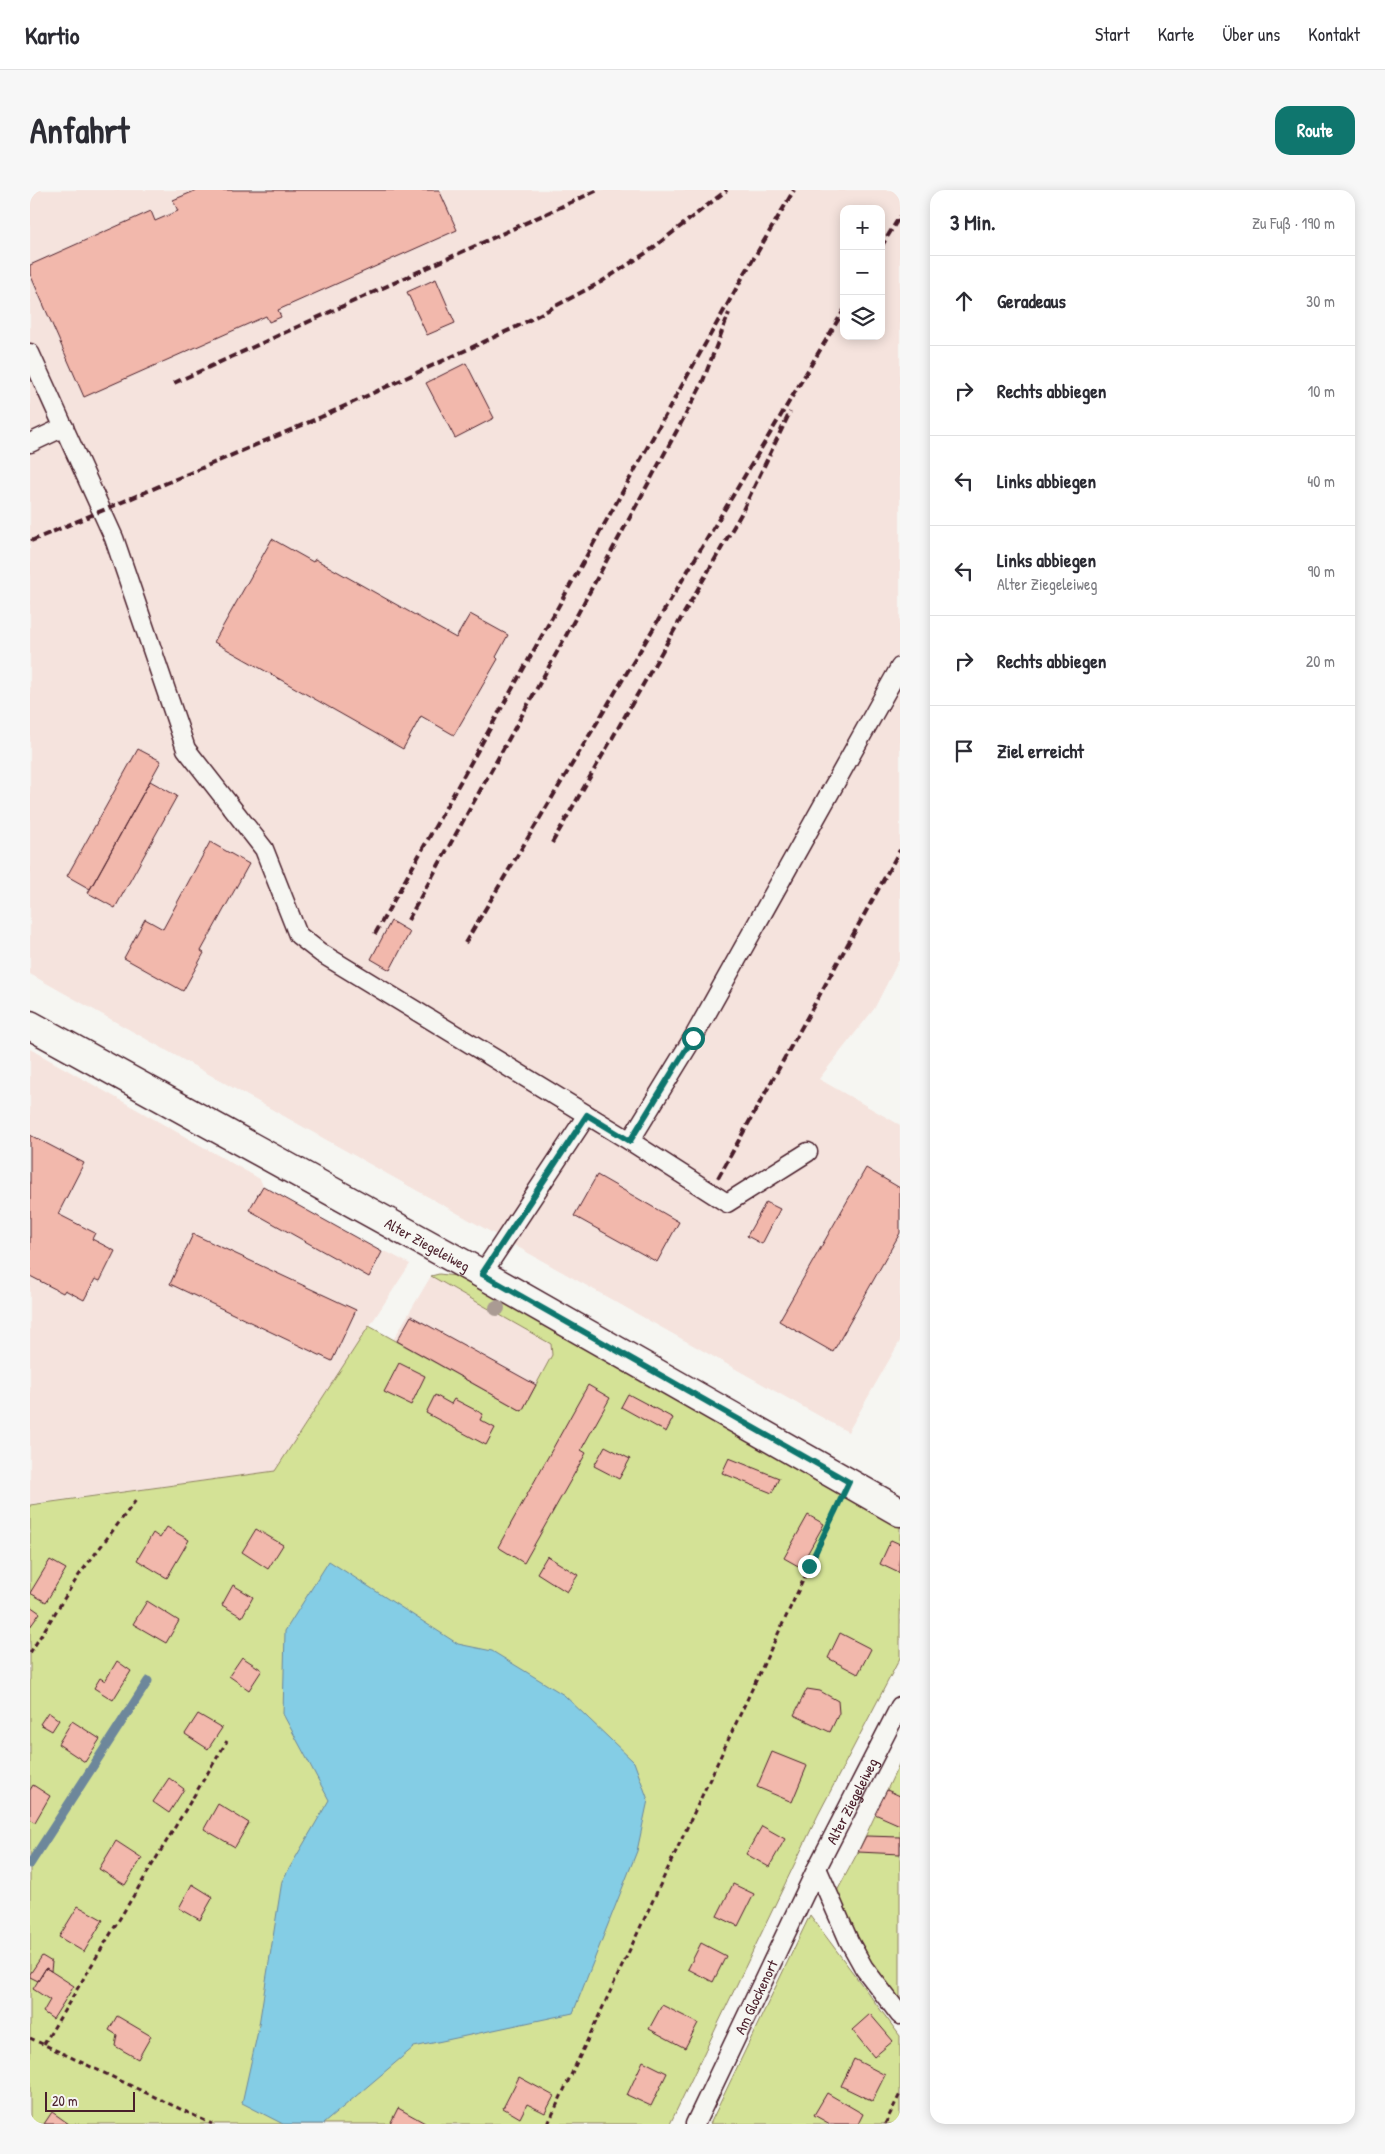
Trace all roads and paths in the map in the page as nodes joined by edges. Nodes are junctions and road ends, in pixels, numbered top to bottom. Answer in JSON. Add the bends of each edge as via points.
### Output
{"nodes":[{"id":1,"x":30,"y":353,"type":"edge"},
{"id":2,"x":64,"y":427,"type":"junction"},
{"id":3,"x":30,"y":443,"type":"edge"},
{"id":4,"x":900,"y":667,"type":"edge"},
{"id":5,"x":30,"y":1025,"type":"edge"},
{"id":6,"x":587,"y":1115,"type":"junction"},
{"id":7,"x":630,"y":1141,"type":"junction"},
{"id":8,"x":808,"y":1152,"type":"dead end"},
{"id":9,"x":482,"y":1274,"type":"junction"},
{"id":10,"x":849,"y":1482,"type":"junction"},
{"id":11,"x":137,"y":1499,"type":"dead end"},
{"id":12,"x":900,"y":1512,"type":"edge"},
{"id":13,"x":30,"y":1653,"type":"edge"},
{"id":14,"x":900,"y":1706,"type":"edge"},
{"id":15,"x":227,"y":1741,"type":"dead end"},
{"id":16,"x":817,"y":1868,"type":"junction"},
{"id":17,"x":900,"y":2016,"type":"edge"},
{"id":18,"x":30,"y":2038,"type":"edge"},
{"id":19,"x":44,"y":2044,"type":"junction"},
{"id":20,"x":900,"y":2094,"type":"edge"},
{"id":21,"x":212,"y":2124,"type":"edge"},
{"id":22,"x":548,"y":2124,"type":"edge"},
{"id":23,"x":695,"y":2124,"type":"edge"},
{"id":24,"x":885,"y":2124,"type":"edge"}],
"edges":[{"from":1,"to":2,"type":"lane"},
{"from":2,"to":3,"type":"lane"},
{"from":2,"to":6,"type":"lane","via":[[114,538],[186,749],[264,849],[298,935],[321,953]]},
{"from":4,"to":7,"type":"lane","via":[[693,1038]]},
{"from":5,"to":9,"type":"street","name":"Alter Ziegeleiweg"},
{"from":6,"to":7,"type":"lane"},
{"from":6,"to":9,"type":"lane"},
{"from":7,"to":8,"type":"lane","via":[[727,1203]]},
{"from":9,"to":10,"type":"street","name":"Alter Ziegeleiweg"},
{"from":10,"to":12,"type":"street","name":"Alter Ziegeleiweg"},
{"from":10,"to":22,"type":"path"},
{"from":11,"to":13,"type":"path","via":[[79,1575]]},
{"from":14,"to":16,"type":"lane","name":"Alter Ziegeleiweg"},
{"from":15,"to":19,"type":"path"},
{"from":16,"to":17,"type":"lane","via":[[860,1961]]},
{"from":16,"to":23,"type":"lane","name":"Am Glockenort"},
{"from":18,"to":19,"type":"path"},
{"from":19,"to":21,"type":"path"},
{"from":20,"to":24,"type":"path"}]}
